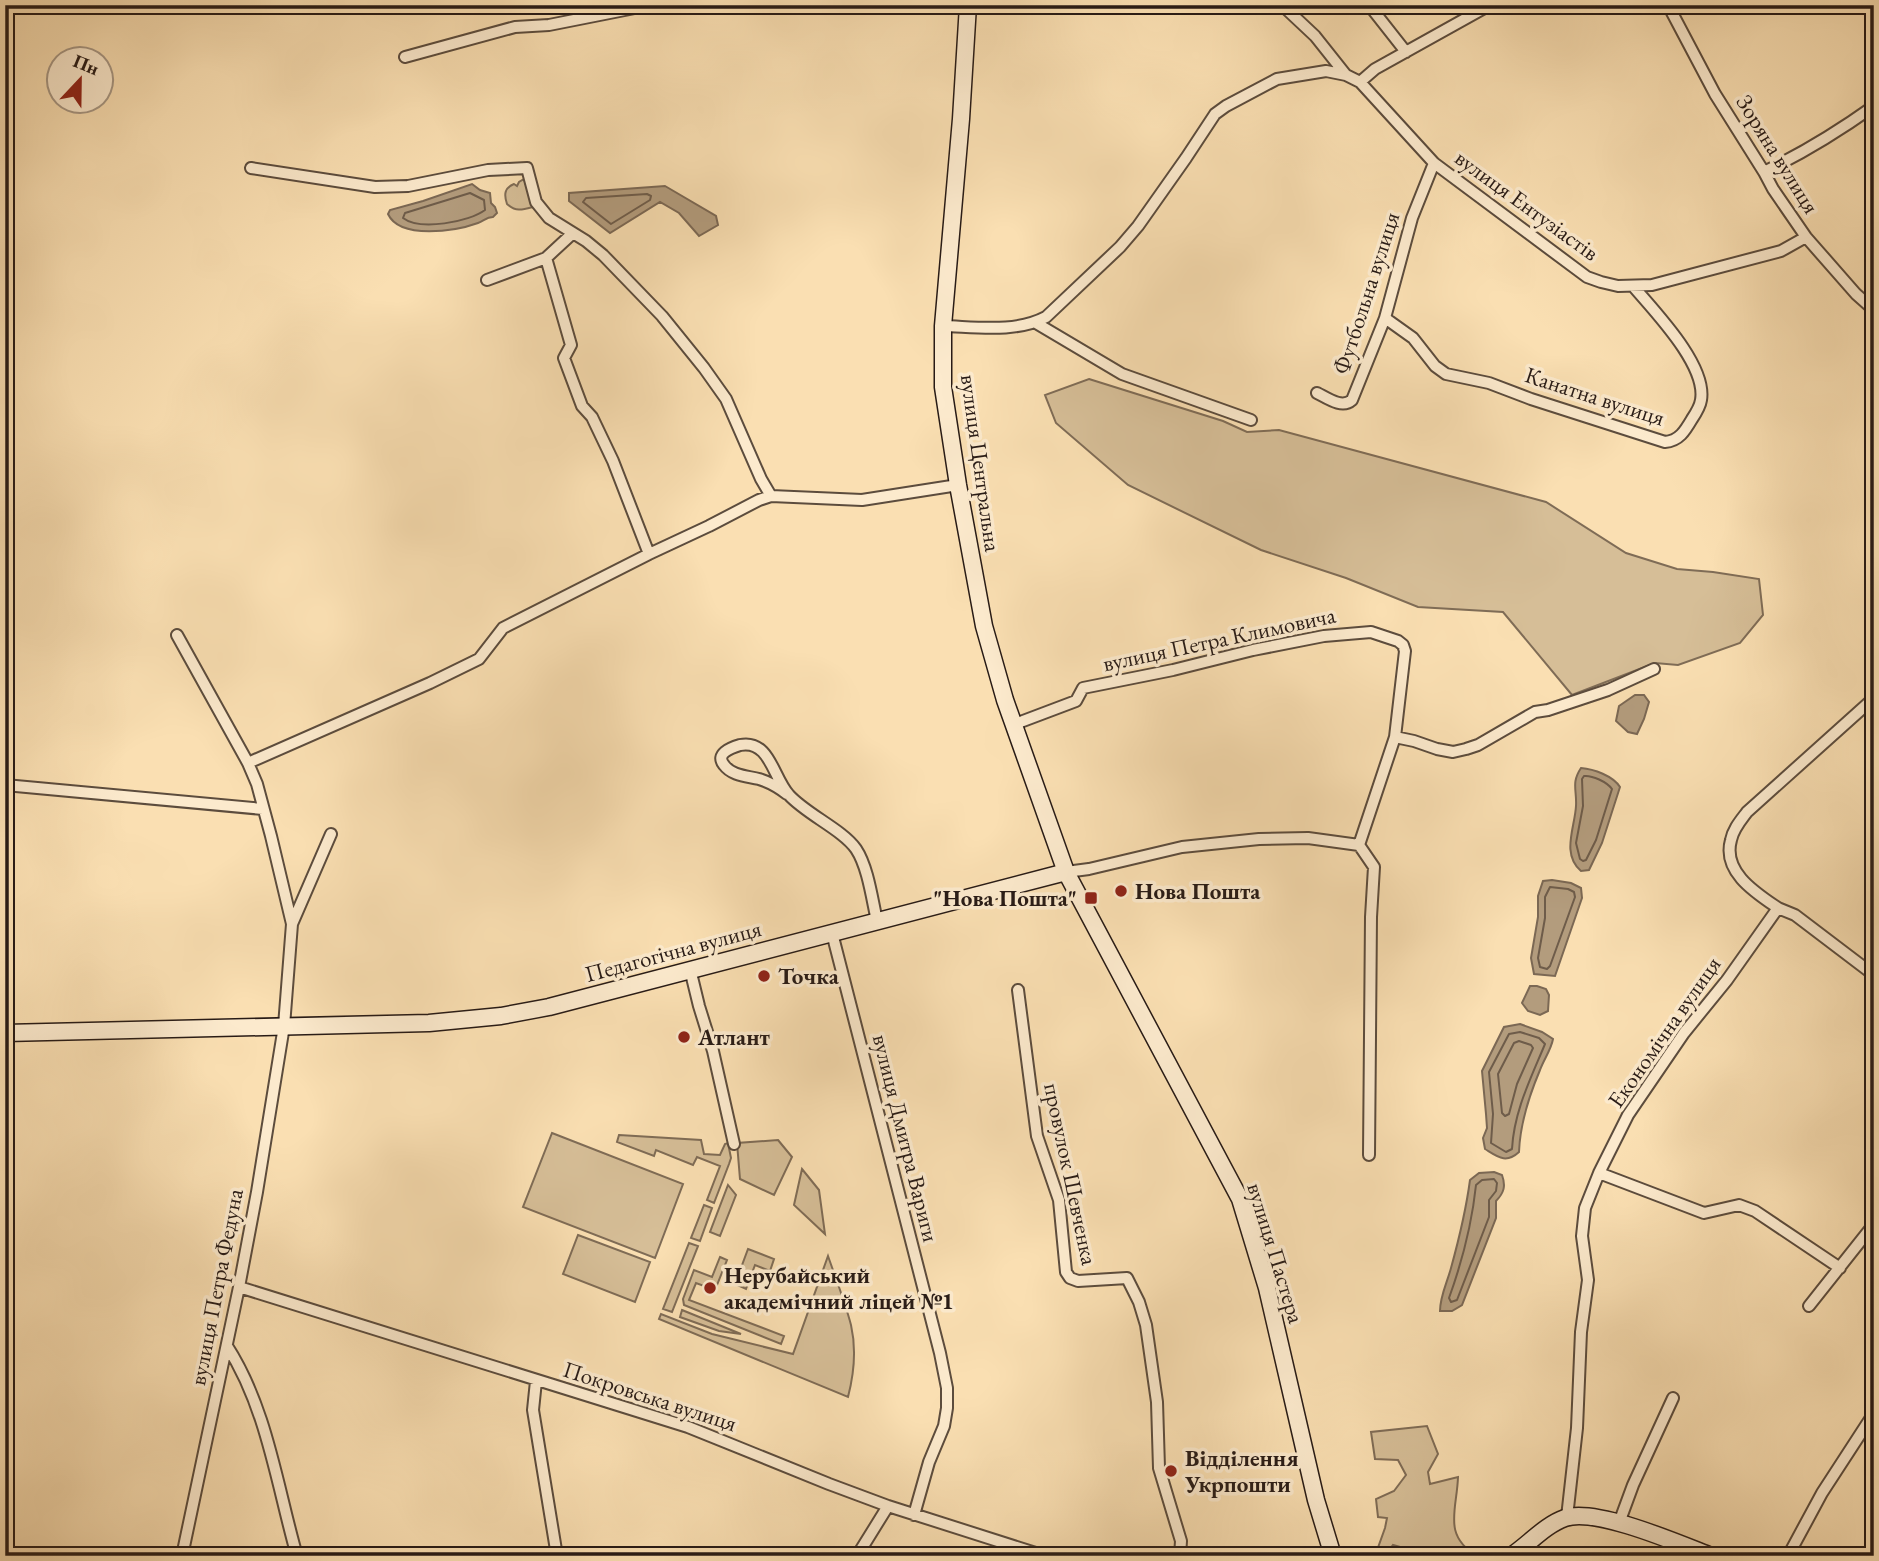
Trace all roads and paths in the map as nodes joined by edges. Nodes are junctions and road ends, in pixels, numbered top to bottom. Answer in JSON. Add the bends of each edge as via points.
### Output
{"nodes":[{"id":1,"x":650,"y":5,"type":"edge"},
{"id":2,"x":968,"y":5,"type":"edge"},
{"id":3,"x":1282,"y":5,"type":"edge"},
{"id":4,"x":1369,"y":5,"type":"edge"},
{"id":5,"x":1490,"y":5,"type":"edge"},
{"id":6,"x":1668,"y":5,"type":"edge"},
{"id":7,"x":1406,"y":52,"type":"junction"},
{"id":8,"x":405,"y":57,"type":"dead end"},
{"id":9,"x":1346,"y":75,"type":"junction"},
{"id":10,"x":1360,"y":82,"type":"junction"},
{"id":11,"x":1874,"y":106,"type":"edge"},
{"id":12,"x":1434,"y":163,"type":"junction"},
{"id":13,"x":251,"y":168,"type":"dead end"},
{"id":14,"x":1765,"y":172,"type":"junction"},
{"id":15,"x":573,"y":233,"type":"junction"},
{"id":16,"x":1806,"y":237,"type":"junction"},
{"id":17,"x":546,"y":258,"type":"junction"},
{"id":18,"x":487,"y":280,"type":"dead end"},
{"id":19,"x":1633,"y":286,"type":"junction"},
{"id":20,"x":1874,"y":310,"type":"edge"},
{"id":21,"x":1385,"y":318,"type":"junction"},
{"id":22,"x":1035,"y":323,"type":"junction"},
{"id":23,"x":943,"y":326,"type":"junction"},
{"id":24,"x":1317,"y":393,"type":"dead end"},
{"id":25,"x":1251,"y":420,"type":"dead end"},
{"id":26,"x":958,"y":485,"type":"junction"},
{"id":27,"x":771,"y":496,"type":"junction"},
{"id":28,"x":649,"y":554,"type":"junction"},
{"id":29,"x":177,"y":635,"type":"dead end"},
{"id":30,"x":1654,"y":669,"type":"dead end"},
{"id":31,"x":1874,"y":698,"type":"edge"},
{"id":32,"x":1015,"y":724,"type":"junction"},
{"id":33,"x":1395,"y":737,"type":"junction"},
{"id":34,"x":248,"y":763,"type":"junction"},
{"id":35,"x":5,"y":785,"type":"edge"},
{"id":36,"x":787,"y":794,"type":"junction"},
{"id":37,"x":264,"y":809,"type":"junction"},
{"id":38,"x":331,"y":834,"type":"dead end"},
{"id":39,"x":1359,"y":845,"type":"junction"},
{"id":40,"x":1066,"y":872,"type":"junction"},
{"id":41,"x":1777,"y":908,"type":"junction"},
{"id":42,"x":877,"y":921,"type":"junction"},
{"id":43,"x":292,"y":924,"type":"junction"},
{"id":44,"x":832,"y":933,"type":"junction"},
{"id":45,"x":690,"y":969,"type":"junction"},
{"id":46,"x":1874,"y":975,"type":"edge"},
{"id":47,"x":1018,"y":990,"type":"dead end"},
{"id":48,"x":284,"y":1026,"type":"junction"},
{"id":49,"x":7,"y":1032,"type":"edge"},
{"id":50,"x":734,"y":1144,"type":"dead end"},
{"id":51,"x":1369,"y":1156,"type":"dead end"},
{"id":52,"x":1599,"y":1173,"type":"junction"},
{"id":53,"x":1874,"y":1224,"type":"edge"},
{"id":54,"x":1840,"y":1268,"type":"junction"},
{"id":55,"x":239,"y":1287,"type":"junction"},
{"id":56,"x":1809,"y":1306,"type":"dead end"},
{"id":57,"x":227,"y":1346,"type":"junction"},
{"id":58,"x":536,"y":1381,"type":"junction"},
{"id":59,"x":1673,"y":1398,"type":"dead end"},
{"id":60,"x":1874,"y":1413,"type":"edge"},
{"id":61,"x":888,"y":1506,"type":"junction"},
{"id":62,"x":914,"y":1516,"type":"junction"},
{"id":63,"x":1567,"y":1517,"type":"junction"},
{"id":64,"x":1619,"y":1523,"type":"junction"},
{"id":65,"x":182,"y":1556,"type":"edge"},
{"id":66,"x":297,"y":1556,"type":"edge"},
{"id":67,"x":557,"y":1556,"type":"edge"},
{"id":68,"x":858,"y":1556,"type":"edge"},
{"id":69,"x":1045,"y":1556,"type":"edge"},
{"id":70,"x":1180,"y":1556,"type":"edge"},
{"id":71,"x":1333,"y":1556,"type":"edge"},
{"id":72,"x":1511,"y":1556,"type":"edge"},
{"id":73,"x":1711,"y":1556,"type":"edge"},
{"id":74,"x":1788,"y":1556,"type":"edge"}],
"edges":[{"from":1,"to":8,"type":"street","via":[[550,25],[515,27]]},
{"from":2,"to":23,"type":"street","name":"вулиця Центральна"},
{"from":3,"to":9,"type":"street","name":"вулиця Ентузіастів"},
{"from":4,"to":7,"type":"street"},
{"from":5,"to":7,"type":"street"},
{"from":6,"to":14,"type":"street","name":"Зоряна вулиця","via":[[1715,94]]},
{"from":7,"to":10,"type":"street"},
{"from":9,"to":10,"type":"street","name":"вулиця Ентузіастів"},
{"from":9,"to":22,"type":"street","via":[[1326,71],[1277,79],[1215,114],[1120,247],[1063,303]]},
{"from":10,"to":12,"type":"street","name":"вулиця Ентузіастів"},
{"from":11,"to":14,"type":"street"},
{"from":12,"to":19,"type":"street","name":"вулиця Ентузіастів","via":[[1587,277]]},
{"from":12,"to":21,"type":"street","name":"Футбольна вулиця","via":[[1412,218]]},
{"from":13,"to":15,"type":"street","via":[[375,187],[527,168],[536,202],[549,218]]},
{"from":14,"to":16,"type":"street","name":"Зоряна вулиця"},
{"from":15,"to":17,"type":"street"},
{"from":15,"to":27,"type":"street","via":[[603,255],[704,368],[726,399]]},
{"from":16,"to":19,"type":"street","name":"вулиця Ентузіастів","via":[[1781,251]]},
{"from":16,"to":20,"type":"street","name":"Зоряна вулиця"},
{"from":17,"to":18,"type":"street"},
{"from":17,"to":28,"type":"street","via":[[571,345],[564,358],[582,406],[613,461]]},
{"from":19,"to":21,"type":"street","name":"Канатна вулиця","via":[[1670,330],[1692,363],[1701,388],[1698,409],[1673,442],[1489,383],[1446,374],[1413,338]]},
{"from":21,"to":24,"type":"street","name":"Футбольна вулиця","via":[[1352,400],[1342,404]]},
{"from":22,"to":23,"type":"street"},
{"from":22,"to":25,"type":"street","via":[[1122,374]]},
{"from":23,"to":26,"type":"street","name":"вулиця Центральна","via":[[943,387]]},
{"from":26,"to":27,"type":"street","via":[[862,499]]},
{"from":26,"to":32,"type":"street","name":"вулиця Центральна","via":[[984,626]]},
{"from":27,"to":28,"type":"street"},
{"from":28,"to":34,"type":"street","via":[[503,628],[479,659]]},
{"from":29,"to":34,"type":"street"},
{"from":30,"to":33,"type":"street","via":[[1608,690],[1535,712],[1466,749],[1445,751]]},
{"from":31,"to":41,"type":"street","via":[[1736,826],[1730,846],[1735,869],[1743,882]]},
{"from":32,"to":33,"type":"street","name":"вулиця Петра Климовича","via":[[1076,701],[1083,688],[1312,638],[1371,632],[1398,641],[1405,651]]},
{"from":32,"to":40,"type":"street","name":"вулиця Центральна"},
{"from":33,"to":39,"type":"street","name":"вулиця Петра Климовича"},
{"from":34,"to":37,"type":"street"},
{"from":35,"to":37,"type":"street"},
{"from":36,"to":36,"type":"street","via":[[761,749],[745,744],[721,757],[728,769]]},
{"from":36,"to":42,"type":"street","via":[[851,842],[862,860]]},
{"from":37,"to":43,"type":"street"},
{"from":38,"to":43,"type":"street"},
{"from":39,"to":40,"type":"street","via":[[1308,838],[1259,839],[1182,847]]},
{"from":39,"to":51,"type":"street","via":[[1374,867]]},
{"from":40,"to":42,"type":"street","name":"Педагогічна вулиця"},
{"from":40,"to":71,"type":"street","name":"вулиця Пастера","via":[[1240,1199],[1267,1288]]},
{"from":41,"to":46,"type":"street","via":[[1795,915]]},
{"from":41,"to":52,"type":"street","name":"Економічна вулиця","via":[[1656,1073],[1628,1115]]},
{"from":42,"to":44,"type":"street","name":"Педагогічна вулиця"},
{"from":43,"to":48,"type":"street","name":"вулиця Петра Федуна"},
{"from":44,"to":45,"type":"street","name":"Педагогічна вулиця"},
{"from":44,"to":62,"type":"street","name":"вулиця Дмитра Вариги","via":[[947,1388],[944,1426]]},
{"from":45,"to":48,"type":"street","name":"Педагогічна вулиця","via":[[501,1016],[429,1023]]},
{"from":45,"to":50,"type":"street"},
{"from":47,"to":70,"type":"street","name":"провулок Шевченка","via":[[1037,1136],[1059,1200],[1066,1272],[1078,1281],[1127,1278],[1139,1302],[1157,1402],[1159,1468],[1181,1541]]},
{"from":48,"to":49,"type":"street","name":"Педагогічна вулиця"},
{"from":48,"to":55,"type":"street","name":"вулиця Петра Федуна"},
{"from":52,"to":54,"type":"street","via":[[1704,1213],[1740,1205]]},
{"from":52,"to":63,"type":"street","name":"Економічна вулиця","via":[[1583,1222],[1587,1280]]},
{"from":53,"to":54,"type":"street"},
{"from":54,"to":56,"type":"street"},
{"from":55,"to":57,"type":"street","name":"вулиця Петра Федуна"},
{"from":55,"to":58,"type":"street","name":"Покровська вулиця"},
{"from":57,"to":65,"type":"street","name":"вулиця Петра Федуна"},
{"from":57,"to":66,"type":"street","via":[[262,1422]]},
{"from":58,"to":61,"type":"street","name":"Покровська вулиця","via":[[688,1427]]},
{"from":58,"to":67,"type":"street","via":[[533,1410]]},
{"from":59,"to":64,"type":"street"},
{"from":60,"to":74,"type":"street"},
{"from":61,"to":62,"type":"street","name":"Покровська вулиця"},
{"from":61,"to":68,"type":"street"},
{"from":62,"to":69,"type":"street","name":"Покровська вулиця"},
{"from":63,"to":64,"type":"street"},
{"from":63,"to":72,"type":"street"},
{"from":64,"to":73,"type":"street"}]}
